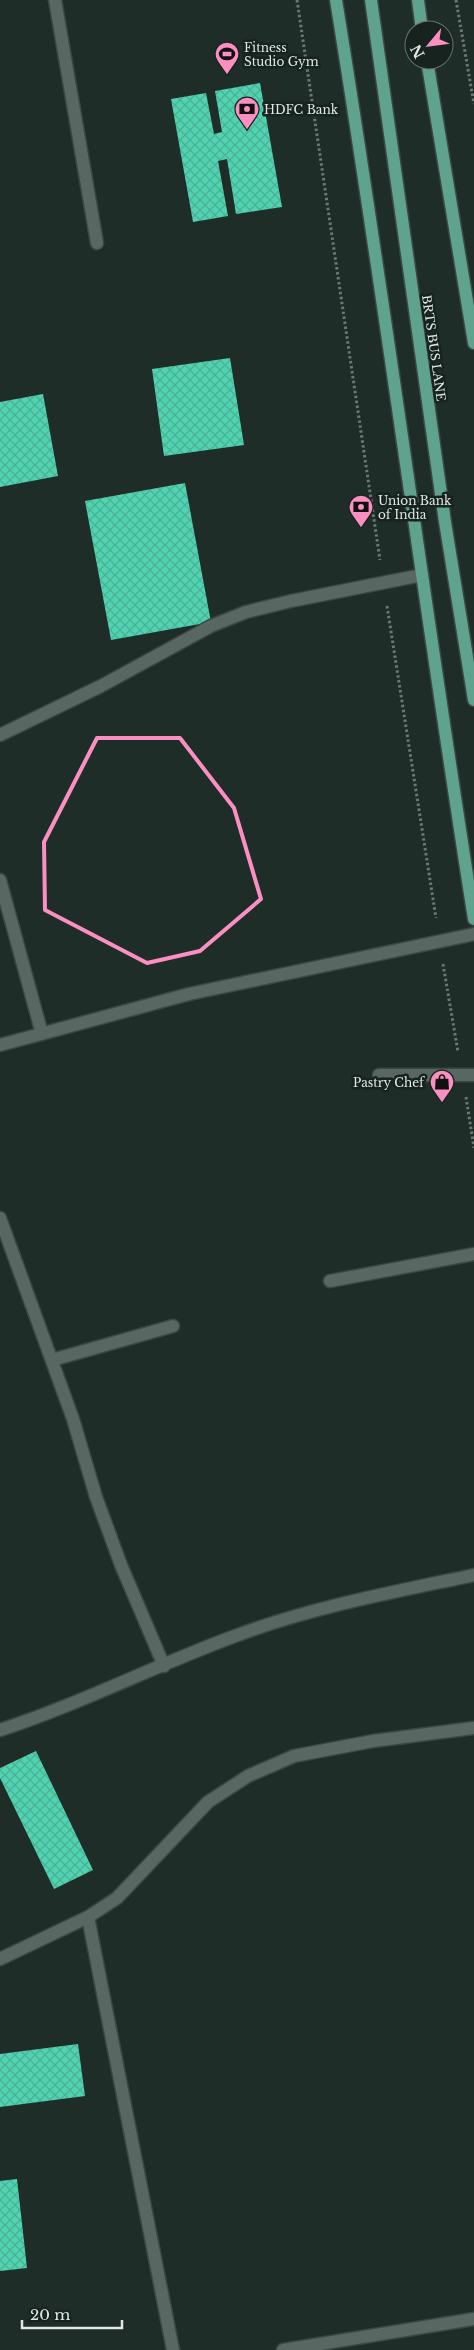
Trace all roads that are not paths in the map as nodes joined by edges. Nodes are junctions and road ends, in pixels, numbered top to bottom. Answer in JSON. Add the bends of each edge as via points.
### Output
{"nodes":[{"id":1,"x":55,"y":0,"type":"edge"},
{"id":2,"x":336,"y":0,"type":"edge"},
{"id":3,"x":371,"y":0,"type":"edge"},
{"id":4,"x":418,"y":0,"type":"edge"},
{"id":5,"x":421,"y":20,"type":"edge"},
{"id":6,"x":429,"y":70,"type":"edge"},
{"id":7,"x":97,"y":242,"type":"dead end"},
{"id":8,"x":474,"y":343,"type":"edge"},
{"id":9,"x":422,"y":575,"type":"junction"},
{"id":10,"x":474,"y":700,"type":"edge"},
{"id":11,"x":0,"y":734,"type":"edge"},
{"id":12,"x":0,"y":880,"type":"edge"},
{"id":13,"x":474,"y":919,"type":"edge"},
{"id":14,"x":474,"y":934,"type":"edge"},
{"id":15,"x":42,"y":1034,"type":"junction"},
{"id":16,"x":0,"y":1045,"type":"edge"},
{"id":17,"x":379,"y":1075,"type":"dead end"},
{"id":18,"x":474,"y":1075,"type":"edge"},
{"id":19,"x":0,"y":1218,"type":"edge"},
{"id":20,"x":474,"y":1254,"type":"edge"},
{"id":21,"x":330,"y":1281,"type":"dead end"},
{"id":22,"x":173,"y":1326,"type":"dead end"},
{"id":23,"x":52,"y":1360,"type":"junction"},
{"id":24,"x":474,"y":1575,"type":"edge"},
{"id":25,"x":164,"y":1666,"type":"junction"},
{"id":26,"x":474,"y":1728,"type":"edge"},
{"id":27,"x":0,"y":1730,"type":"edge"},
{"id":28,"x":88,"y":1917,"type":"junction"},
{"id":29,"x":0,"y":1959,"type":"edge"},
{"id":30,"x":474,"y":2319,"type":"edge"},
{"id":31,"x":173,"y":2350,"type":"edge"},
{"id":32,"x":283,"y":2350,"type":"edge"}],
"edges":[{"from":1,"to":7,"type":"street"},
{"from":2,"to":9,"type":"main road","via":[[372,219]]},
{"from":3,"to":10,"type":"main road","name":"BRTS BUS LANE"},
{"from":4,"to":5,"type":"main road"},
{"from":6,"to":8,"type":"main road"},
{"from":9,"to":11,"type":"street","via":[[246,612],[211,626],[101,686]]},
{"from":9,"to":13,"type":"main road"},
{"from":12,"to":15,"type":"street"},
{"from":14,"to":15,"type":"street","via":[[189,994]]},
{"from":15,"to":16,"type":"street"},
{"from":17,"to":18,"type":"street"},
{"from":19,"to":23,"type":"street"},
{"from":20,"to":21,"type":"street"},
{"from":22,"to":23,"type":"street"},
{"from":23,"to":25,"type":"street","via":[[99,1506]]},
{"from":24,"to":25,"type":"street","via":[[299,1616],[236,1635]]},
{"from":25,"to":27,"type":"street"},
{"from":26,"to":28,"type":"street","via":[[373,1741],[294,1756],[248,1776],[208,1802],[117,1898]]},
{"from":28,"to":29,"type":"street"},
{"from":28,"to":31,"type":"street"},
{"from":30,"to":32,"type":"street"}]}
